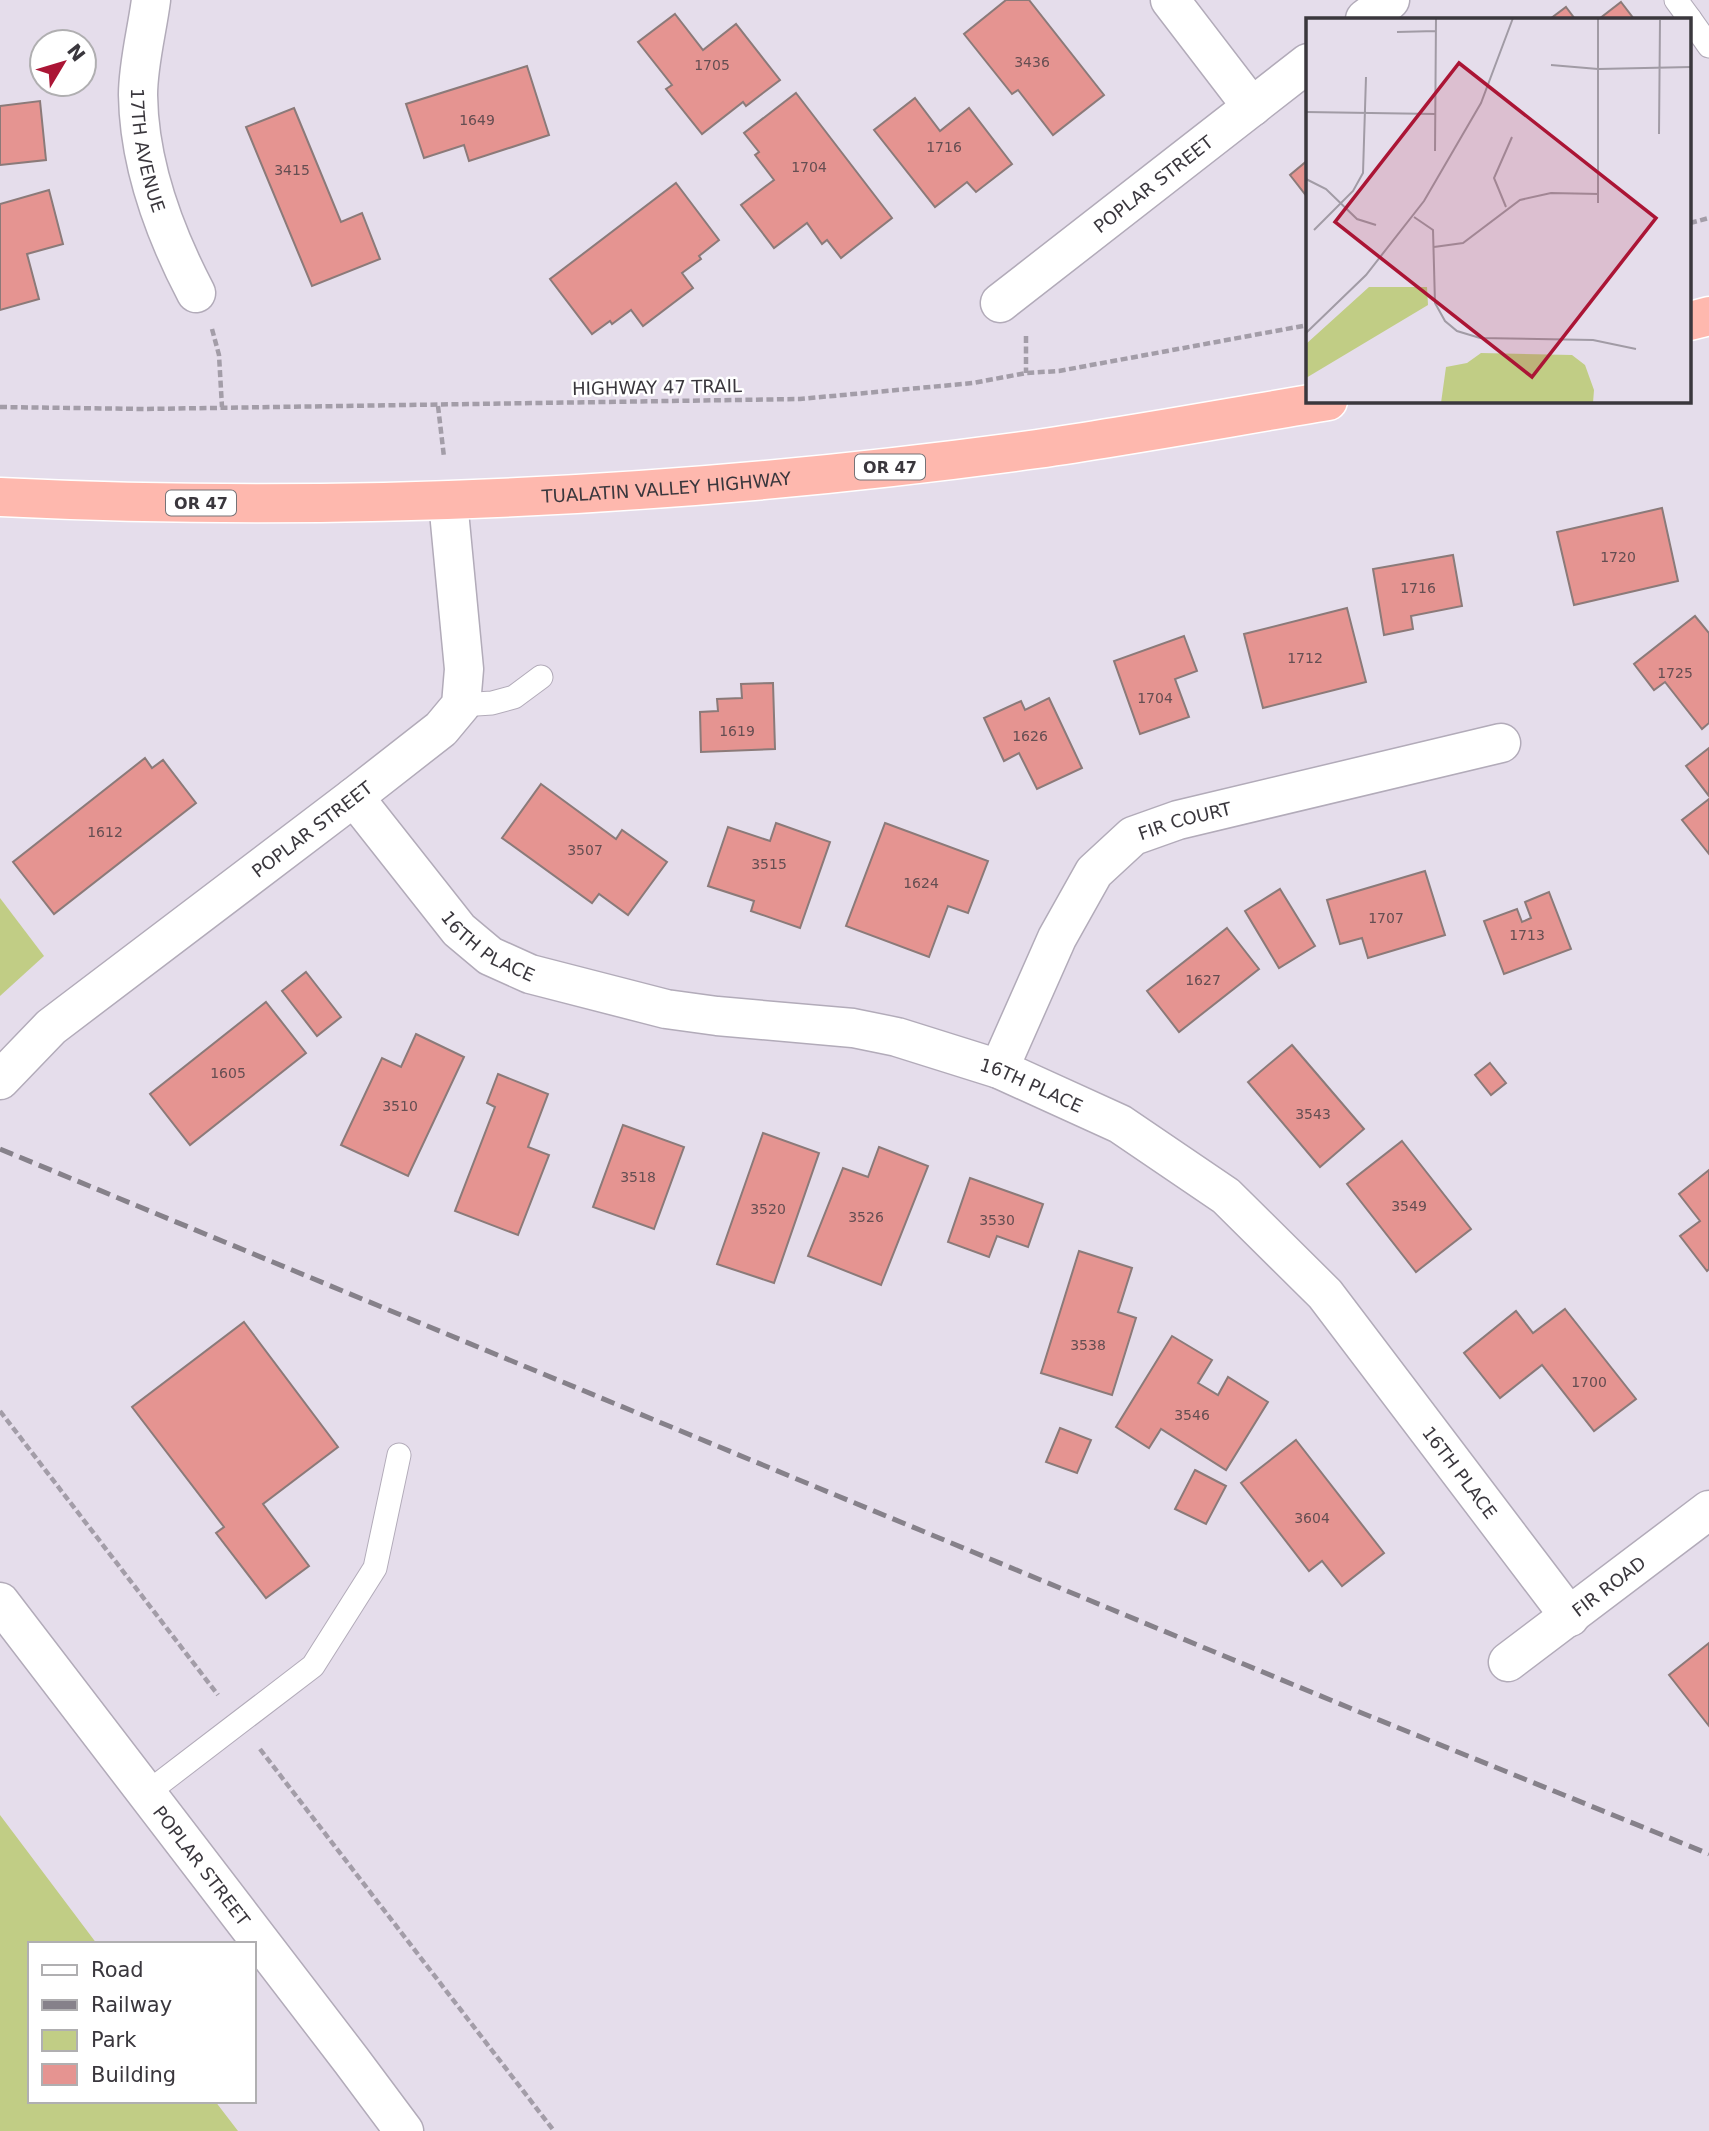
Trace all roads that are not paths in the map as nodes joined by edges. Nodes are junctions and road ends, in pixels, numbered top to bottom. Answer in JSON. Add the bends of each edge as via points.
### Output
{"nodes":[{"id":1,"x":151,"y":0,"type":"edge"},
{"id":2,"x":1170,"y":0,"type":"edge"},
{"id":3,"x":1390,"y":0,"type":"edge"},
{"id":4,"x":1676,"y":0,"type":"edge"},
{"id":5,"x":1366,"y":18,"type":"edge"},
{"id":6,"x":1689,"y":18,"type":"edge"},
{"id":7,"x":1692,"y":22,"type":"edge"},
{"id":8,"x":1709,"y":46,"type":"edge"},
{"id":9,"x":1306,"y":65,"type":"edge"},
{"id":10,"x":1252,"y":107,"type":"junction"},
{"id":11,"x":196,"y":293,"type":"road end"},
{"id":12,"x":1000,"y":303,"type":"dead end"},
{"id":13,"x":1709,"y":316,"type":"edge"},
{"id":14,"x":1692,"y":320,"type":"edge"},
{"id":15,"x":1322,"y":402,"type":"edge"},
{"id":16,"x":0,"y":497,"type":"edge"},
{"id":17,"x":448,"y":501,"type":"junction"},
{"id":18,"x":541,"y":677,"type":"dead end"},
{"id":19,"x":461,"y":705,"type":"junction"},
{"id":20,"x":1501,"y":743,"type":"dead end"},
{"id":21,"x":354,"y":797,"type":"junction"},
{"id":22,"x":999,"y":1069,"type":"junction"},
{"id":23,"x":0,"y":1080,"type":"edge"},
{"id":24,"x":399,"y":1455,"type":"dead end"},
{"id":25,"x":1709,"y":1510,"type":"edge"},
{"id":26,"x":0,"y":1602,"type":"edge"},
{"id":27,"x":1570,"y":1617,"type":"junction"},
{"id":28,"x":1508,"y":1662,"type":"dead end"},
{"id":29,"x":147,"y":1793,"type":"junction"},
{"id":30,"x":404,"y":2131,"type":"edge"}],
"edges":[{"from":1,"to":11,"type":"street","name":"17TH AVENUE","via":[[138,94],[142,136],[165,231]]},
{"from":2,"to":10,"type":"street"},
{"from":3,"to":5,"type":"street"},
{"from":4,"to":6,"type":"lane"},
{"from":7,"to":8,"type":"lane"},
{"from":9,"to":10,"type":"street","name":"POPLAR STREET"},
{"from":10,"to":12,"type":"street","name":"POPLAR STREET"},
{"from":13,"to":14,"type":"highway"},
{"from":15,"to":17,"type":"highway","name":"TUALATIN VALLEY HIGHWAY","number":"OR 47","via":[[1040,448],[850,471],[608,493]]},
{"from":16,"to":17,"type":"highway","name":"TUALATIN VALLEY HIGHWAY","number":"OR 47","via":[[120,503]]},
{"from":17,"to":19,"type":"street","via":[[464,669]]},
{"from":18,"to":19,"type":"lane","via":[[514,698]]},
{"from":19,"to":21,"type":"street","name":"POPLAR STREET","via":[[441,729]]},
{"from":20,"to":22,"type":"street","name":"FIR COURT","via":[[1178,820],[1133,836],[1094,872],[1057,938]]},
{"from":21,"to":22,"type":"street","name":"16TH PLACE","via":[[459,930],[489,956],[530,974],[666,1009],[853,1028]]},
{"from":21,"to":23,"type":"street","name":"POPLAR STREET","via":[[51,1027]]},
{"from":22,"to":27,"type":"street","name":"16TH PLACE","via":[[1120,1124],[1226,1196],[1325,1293]]},
{"from":24,"to":29,"type":"lane","via":[[375,1568],[313,1666]]},
{"from":25,"to":27,"type":"street","name":"FIR ROAD"},
{"from":26,"to":29,"type":"street","name":"POPLAR STREET"},
{"from":27,"to":28,"type":"street","name":"FIR ROAD"},
{"from":29,"to":30,"type":"street","name":"POPLAR STREET"}]}
